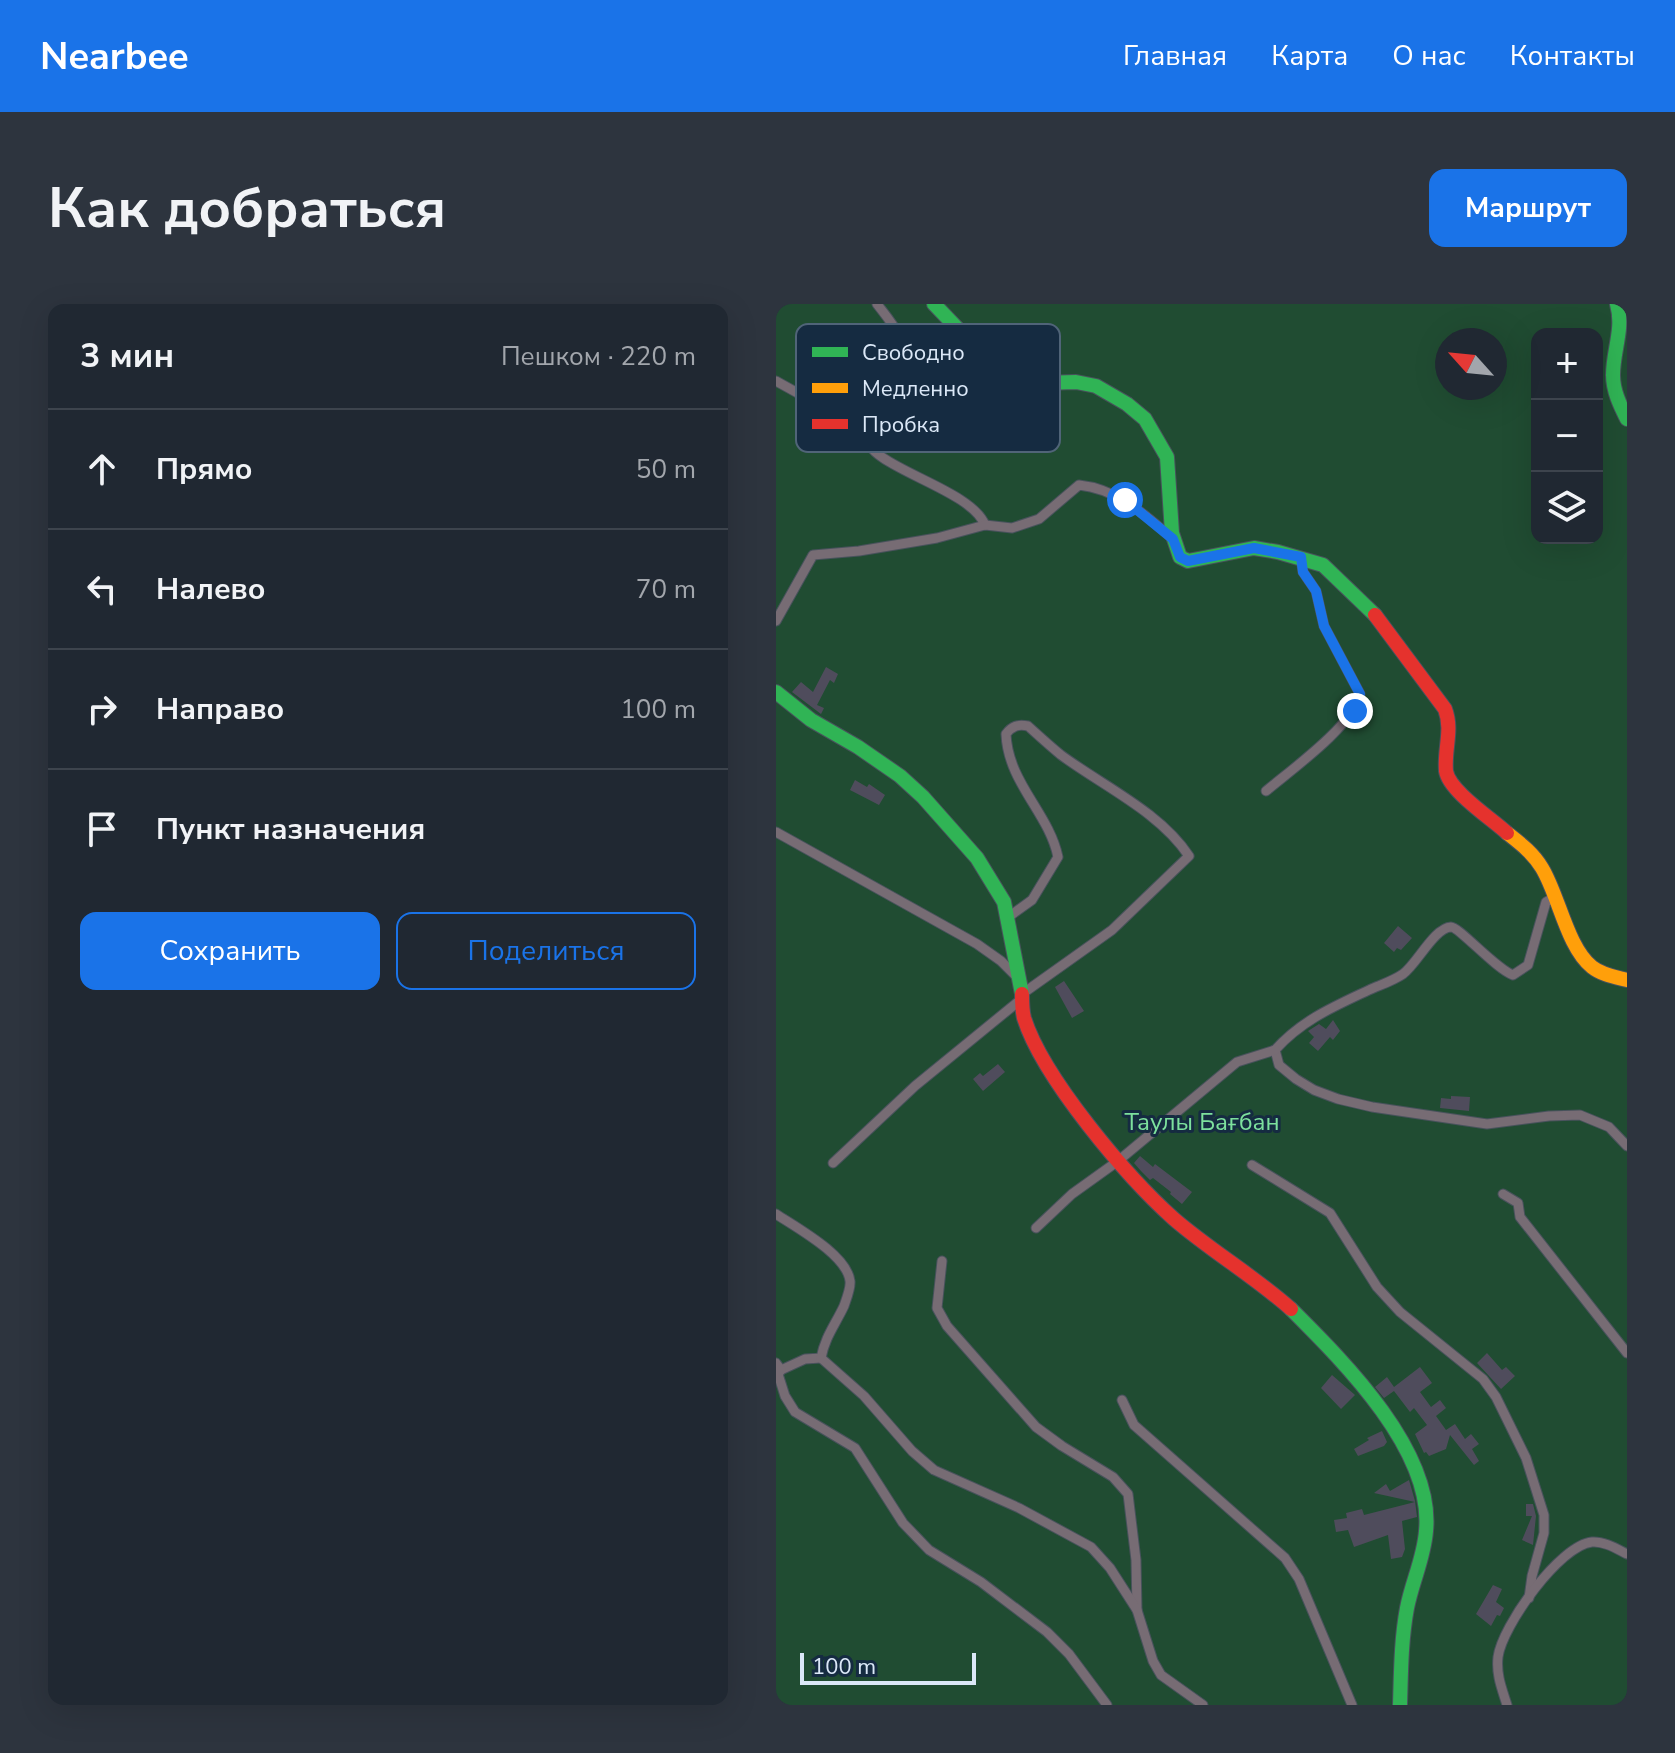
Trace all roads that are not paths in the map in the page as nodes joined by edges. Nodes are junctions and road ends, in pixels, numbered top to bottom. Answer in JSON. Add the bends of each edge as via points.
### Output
{"nodes":[{"id":1,"x":877,"y":304,"type":"edge"},
{"id":2,"x":934,"y":304,"type":"edge"},
{"id":3,"x":1617,"y":304,"type":"edge"},
{"id":4,"x":890,"y":324,"type":"edge"},
{"id":5,"x":953,"y":324,"type":"edge"},
{"id":6,"x":776,"y":381,"type":"edge"},
{"id":7,"x":1060,"y":382,"type":"edge"},
{"id":8,"x":796,"y":392,"type":"edge"},
{"id":9,"x":1627,"y":419,"type":"edge"},
{"id":10,"x":876,"y":452,"type":"edge"},
{"id":11,"x":985,"y":525,"type":"junction"},
{"id":12,"x":1173,"y":539,"type":"junction"},
{"id":13,"x":1301,"y":557,"type":"junction"},
{"id":14,"x":776,"y":621,"type":"edge"},
{"id":15,"x":776,"y":692,"type":"edge"},
{"id":16,"x":1266,"y":791,"type":"dead end"},
{"id":17,"x":776,"y":832,"type":"edge"},
{"id":18,"x":1555,"y":897,"type":"junction"},
{"id":19,"x":1007,"y":918,"type":"junction"},
{"id":20,"x":1627,"y":980,"type":"edge"},
{"id":21,"x":1020,"y":991,"type":"junction"},
{"id":22,"x":1275,"y":1050,"type":"junction"},
{"id":23,"x":1627,"y":1146,"type":"edge"},
{"id":24,"x":1118,"y":1161,"type":"junction"},
{"id":25,"x":833,"y":1163,"type":"dead end"},
{"id":26,"x":1252,"y":1165,"type":"dead end"},
{"id":27,"x":1503,"y":1194,"type":"dead end"},
{"id":28,"x":776,"y":1214,"type":"edge"},
{"id":29,"x":1036,"y":1228,"type":"dead end"},
{"id":30,"x":942,"y":1261,"type":"dead end"},
{"id":31,"x":1627,"y":1353,"type":"edge"},
{"id":32,"x":821,"y":1358,"type":"junction"},
{"id":33,"x":778,"y":1366,"type":"edge"},
{"id":34,"x":1122,"y":1400,"type":"dead end"},
{"id":35,"x":1627,"y":1554,"type":"edge"},
{"id":36,"x":1529,"y":1598,"type":"junction"},
{"id":37,"x":1137,"y":1610,"type":"junction"},
{"id":38,"x":1107,"y":1705,"type":"edge"},
{"id":39,"x":1203,"y":1705,"type":"edge"},
{"id":40,"x":1352,"y":1705,"type":"edge"},
{"id":41,"x":1400,"y":1705,"type":"edge"},
{"id":42,"x":1507,"y":1705,"type":"edge"}],
"edges":[{"from":1,"to":4,"type":"street"},
{"from":2,"to":5,"type":"street"},
{"from":3,"to":9,"type":"street","via":[[1622,337],[1613,374]]},
{"from":6,"to":8,"type":"street"},
{"from":7,"to":12,"type":"street","via":[[1096,386],[1145,419],[1167,457]]},
{"from":10,"to":11,"type":"street","via":[[958,498],[982,516]]},
{"from":11,"to":12,"type":"street","via":[[1012,528],[1039,519],[1079,485],[1125,500]]},
{"from":11,"to":14,"type":"street","via":[[880,548],[813,555]]},
{"from":12,"to":13,"type":"street","via":[[1180,557],[1188,561],[1254,548]]},
{"from":13,"to":16,"type":"street","via":[[1324,626],[1360,694],[1344,724]]},
{"from":13,"to":18,"type":"street","via":[[1339,577],[1414,663],[1450,722],[1446,773],[1454,788],[1532,853]]},
{"from":15,"to":19,"type":"street","via":[[923,797],[977,858],[1004,902]]},
{"from":17,"to":21,"type":"street","via":[[977,944],[1001,961]]},
{"from":18,"to":20,"type":"street","via":[[1590,966]]},
{"from":18,"to":22,"type":"street","via":[[1546,902],[1522,971],[1504,972],[1463,932],[1447,927],[1402,975],[1328,1009],[1292,1031]]},
{"from":19,"to":21,"type":"street"},
{"from":19,"to":21,"type":"street","via":[[1032,900],[1058,857],[1008,751],[1006,734],[1021,724],[1108,784],[1174,837],[1189,856],[1112,930]]},
{"from":21,"to":24,"type":"street","via":[[1038,1052]]},
{"from":21,"to":25,"type":"street"},
{"from":22,"to":23,"type":"street","via":[[1279,1065],[1296,1079],[1338,1099],[1487,1124],[1580,1115],[1609,1127]]},
{"from":22,"to":24,"type":"street","via":[[1237,1062]]},
{"from":24,"to":29,"type":"street"},
{"from":24,"to":41,"type":"street","via":[[1173,1218],[1286,1305],[1399,1433],[1419,1475],[1429,1528],[1404,1625]]},
{"from":26,"to":36,"type":"street","via":[[1330,1213],[1377,1287],[1483,1379],[1496,1397],[1526,1458],[1544,1515]]},
{"from":27,"to":31,"type":"street","via":[[1518,1203],[1520,1217]]},
{"from":28,"to":32,"type":"street","via":[[828,1249],[850,1282]]},
{"from":30,"to":37,"type":"street","via":[[937,1308],[947,1326],[1036,1427],[1113,1477],[1128,1494]]},
{"from":32,"to":33,"type":"street"},
{"from":32,"to":37,"type":"street","via":[[934,1470],[1091,1547]]},
{"from":33,"to":38,"type":"street","via":[[795,1412],[855,1448],[903,1523],[929,1550],[1047,1632]]},
{"from":34,"to":40,"type":"street","via":[[1134,1425],[1285,1558],[1299,1579]]},
{"from":35,"to":36,"type":"street","via":[[1600,1542],[1579,1546]]},
{"from":36,"to":42,"type":"street","via":[[1502,1640],[1498,1659]]},
{"from":37,"to":39,"type":"street","via":[[1161,1675]]}]}
